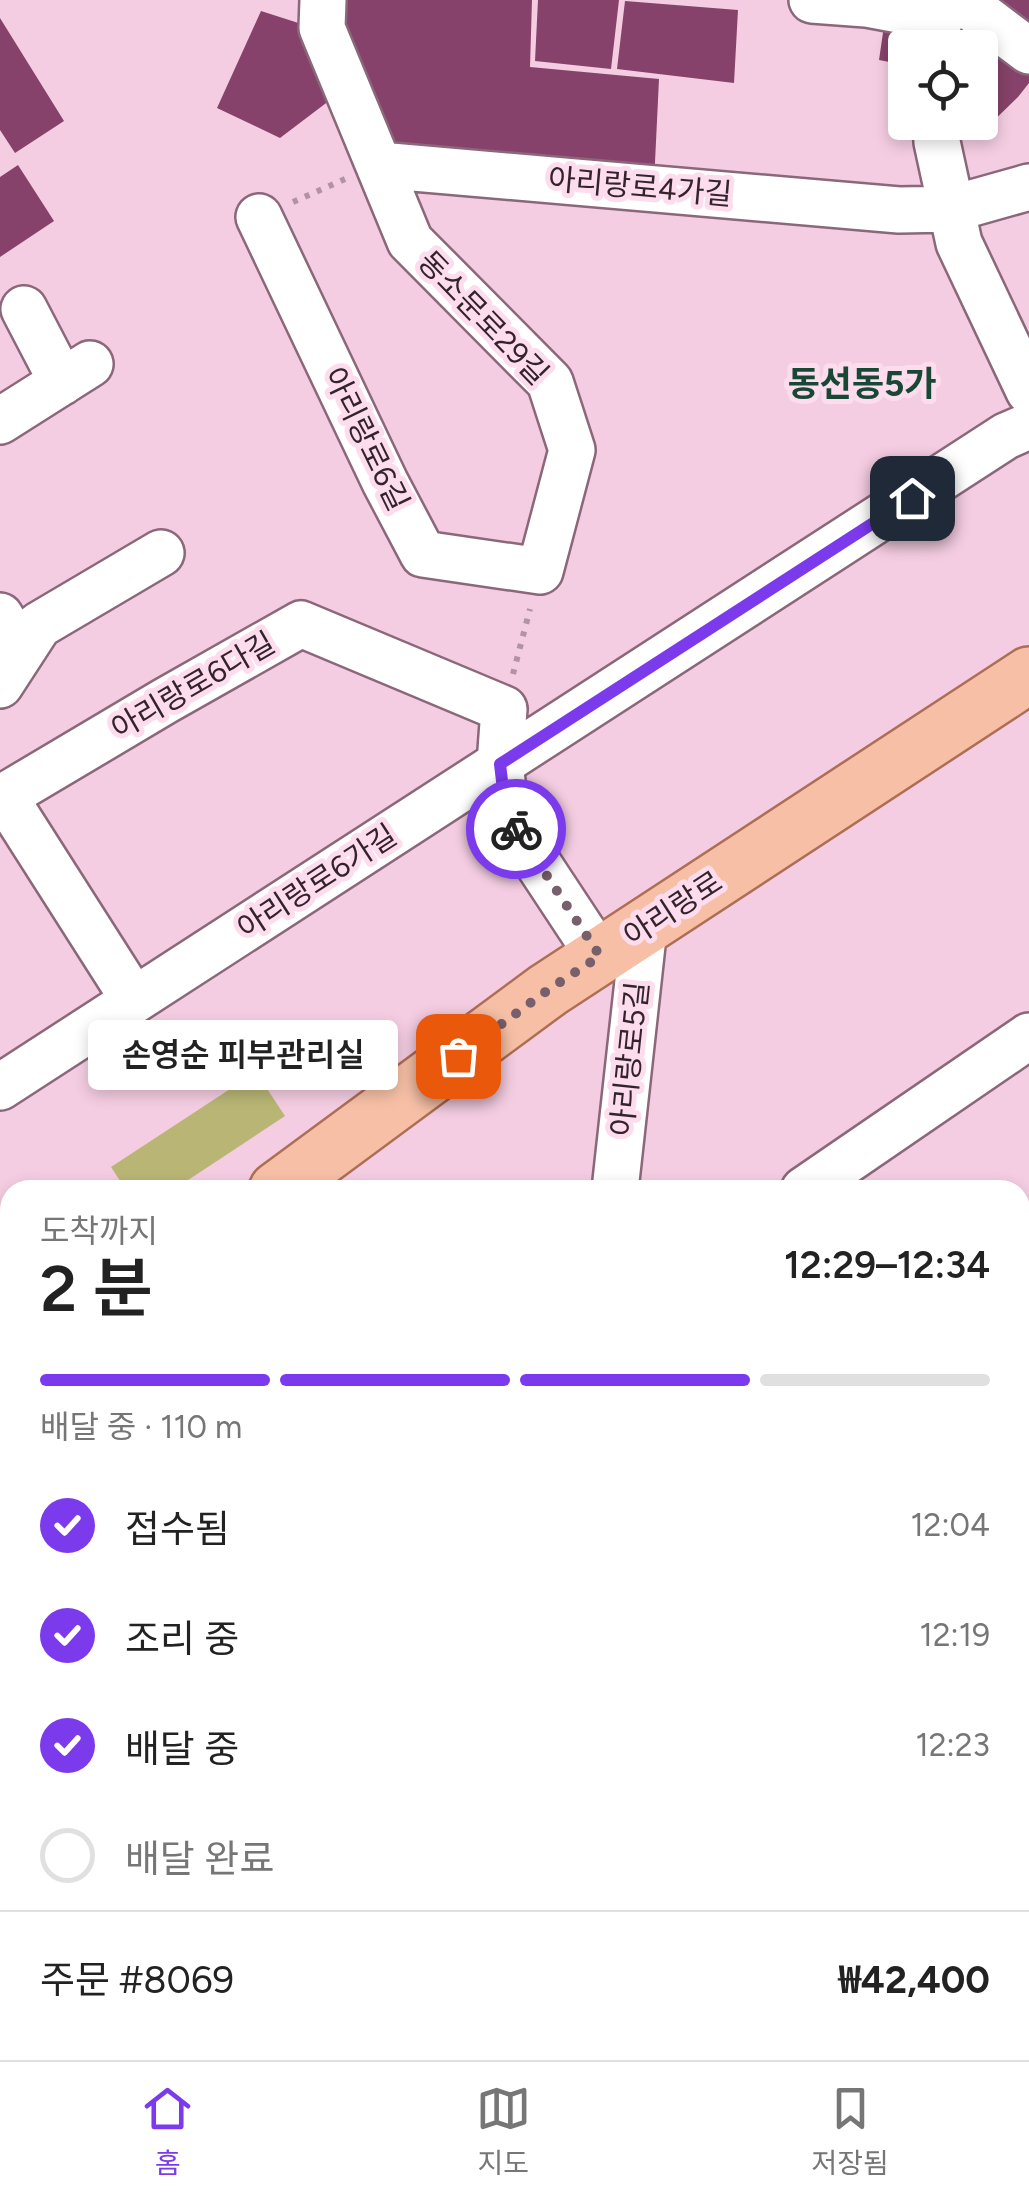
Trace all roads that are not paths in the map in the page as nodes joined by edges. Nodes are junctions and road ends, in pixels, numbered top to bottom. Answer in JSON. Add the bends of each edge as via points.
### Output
{"nodes":[{"id":1,"x":323,"y":0,"type":"edge"},
{"id":2,"x":812,"y":0,"type":"edge"},
{"id":3,"x":945,"y":16,"type":"edge"},
{"id":4,"x":1029,"y":50,"type":"edge"},
{"id":5,"x":937,"y":140,"type":"edge"},
{"id":6,"x":379,"y":165,"type":"junction"},
{"id":7,"x":1029,"y":187,"type":"edge"},
{"id":8,"x":951,"y":208,"type":"junction"},
{"id":9,"x":259,"y":217,"type":"road end"},
{"id":10,"x":26,"y":308,"type":"edge"},
{"id":11,"x":1029,"y":391,"type":"edge"},
{"id":12,"x":0,"y":420,"type":"edge"},
{"id":13,"x":1029,"y":426,"type":"edge"},
{"id":14,"x":161,"y":553,"type":"dead end"},
{"id":15,"x":540,"y":571,"type":"joint"},
{"id":16,"x":7,"y":651,"type":"edge"},
{"id":17,"x":1029,"y":675,"type":"edge"},
{"id":18,"x":500,"y":764,"type":"junction"},
{"id":19,"x":2,"y":798,"type":"edge"},
{"id":20,"x":622,"y":942,"type":"junction"},
{"id":21,"x":134,"y":1000,"type":"junction"},
{"id":22,"x":1029,"y":1036,"type":"edge"},
{"id":23,"x":0,"y":1088,"type":"edge"},
{"id":24,"x":292,"y":1180,"type":"edge"},
{"id":25,"x":615,"y":1180,"type":"edge"},
{"id":26,"x":819,"y":1180,"type":"edge"}],
"edges":[{"from":1,"to":6,"type":"street","name":"동소문로29길","via":[[322,28]]},
{"from":2,"to":3,"type":"street"},
{"from":3,"to":4,"type":"street"},
{"from":5,"to":8,"type":"street"},
{"from":6,"to":8,"type":"street","name":"아리랑로4가길","via":[[898,210]]},
{"from":6,"to":15,"type":"street","name":"동소문로29길","via":[[410,241],[550,382],[572,450]]},
{"from":7,"to":8,"type":"street","name":"아리랑로4가길"},
{"from":8,"to":11,"type":"street","via":[[959,243]]},
{"from":9,"to":15,"type":"street","name":"아리랑로6길","via":[[422,554]]},
{"from":10,"to":12,"type":"street","via":[[76,373]]},
{"from":13,"to":18,"type":"street","name":"아리랑로6가길"},
{"from":14,"to":16,"type":"street"},
{"from":17,"to":20,"type":"main road","name":"아리랑로"},
{"from":18,"to":19,"type":"street","name":"아리랑로6다길","via":[[504,710],[302,624]]},
{"from":18,"to":20,"type":"street","via":[[506,815]]},
{"from":18,"to":21,"type":"street","name":"아리랑로6가길"},
{"from":19,"to":21,"type":"street"},
{"from":20,"to":24,"type":"main road","name":"아리랑로"},
{"from":20,"to":25,"type":"street","name":"아리랑로5길"},
{"from":21,"to":23,"type":"street","name":"아리랑로6가길"},
{"from":22,"to":26,"type":"street"}]}
